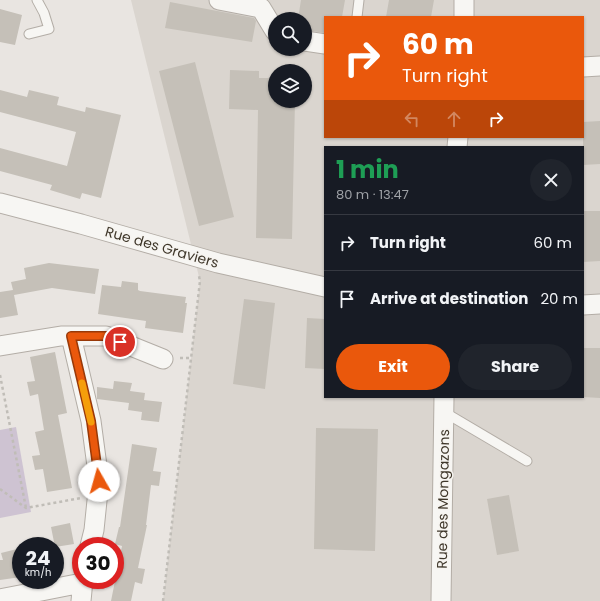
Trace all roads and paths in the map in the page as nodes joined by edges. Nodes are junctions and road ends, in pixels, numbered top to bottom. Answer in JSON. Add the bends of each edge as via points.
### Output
{"nodes":[{"id":1,"x":37,"y":0,"type":"edge"},
{"id":2,"x":219,"y":0,"type":"edge"},
{"id":3,"x":359,"y":0,"type":"edge"},
{"id":4,"x":464,"y":0,"type":"edge"},
{"id":5,"x":357,"y":16,"type":"edge"},
{"id":6,"x":464,"y":16,"type":"edge"},
{"id":7,"x":268,"y":20,"type":"edge"},
{"id":8,"x":29,"y":34,"type":"dead end"},
{"id":9,"x":312,"y":42,"type":"edge"},
{"id":10,"x":324,"y":44,"type":"edge"},
{"id":11,"x":600,"y":66,"type":"edge"},
{"id":12,"x":584,"y":67,"type":"edge"},
{"id":13,"x":0,"y":203,"type":"edge"},
{"id":14,"x":193,"y":256,"type":"junction"},
{"id":15,"x":324,"y":287,"type":"edge"},
{"id":16,"x":600,"y":304,"type":"edge"},
{"id":17,"x":584,"y":305,"type":"edge"},
{"id":18,"x":71,"y":336,"type":"junction"},
{"id":19,"x":0,"y":346,"type":"edge"},
{"id":20,"x":163,"y":359,"type":"dead end"},
{"id":21,"x":0,"y":375,"type":"edge"},
{"id":22,"x":444,"y":405,"type":"edge"},
{"id":23,"x":527,"y":461,"type":"dead end"},
{"id":24,"x":0,"y":489,"type":"edge"},
{"id":25,"x":98,"y":494,"type":"junction"},
{"id":26,"x":26,"y":508,"type":"junction"},
{"id":27,"x":92,"y":537,"type":"edge"},
{"id":28,"x":75,"y":589,"type":"edge"},
{"id":29,"x":0,"y":599,"type":"edge"},
{"id":30,"x":163,"y":601,"type":"edge"},
{"id":31,"x":441,"y":601,"type":"edge"}],
"edges":[{"from":1,"to":8,"type":"lane","via":[[49,29]]},
{"from":2,"to":7,"type":"street","via":[[260,8]]},
{"from":3,"to":5,"type":"lane"},
{"from":4,"to":6,"type":"street"},
{"from":9,"to":10,"type":"street"},
{"from":11,"to":12,"type":"street"},
{"from":13,"to":14,"type":"street","name":"Rue des Graviers"},
{"from":14,"to":15,"type":"street","name":"Rue des Graviers"},
{"from":14,"to":30,"type":"path","via":[[200,281]]},
{"from":16,"to":17,"type":"street"},
{"from":18,"to":19,"type":"street"},
{"from":18,"to":20,"type":"street","via":[[106,336]]},
{"from":18,"to":25,"type":"street","via":[[91,421],[99,481]]},
{"from":21,"to":26,"type":"path"},
{"from":22,"to":23,"type":"lane"},
{"from":22,"to":31,"type":"street","name":"Rue des Mongazons"},
{"from":24,"to":26,"type":"path"},
{"from":25,"to":26,"type":"path"},
{"from":25,"to":27,"type":"street"},
{"from":28,"to":29,"type":"street"}]}
